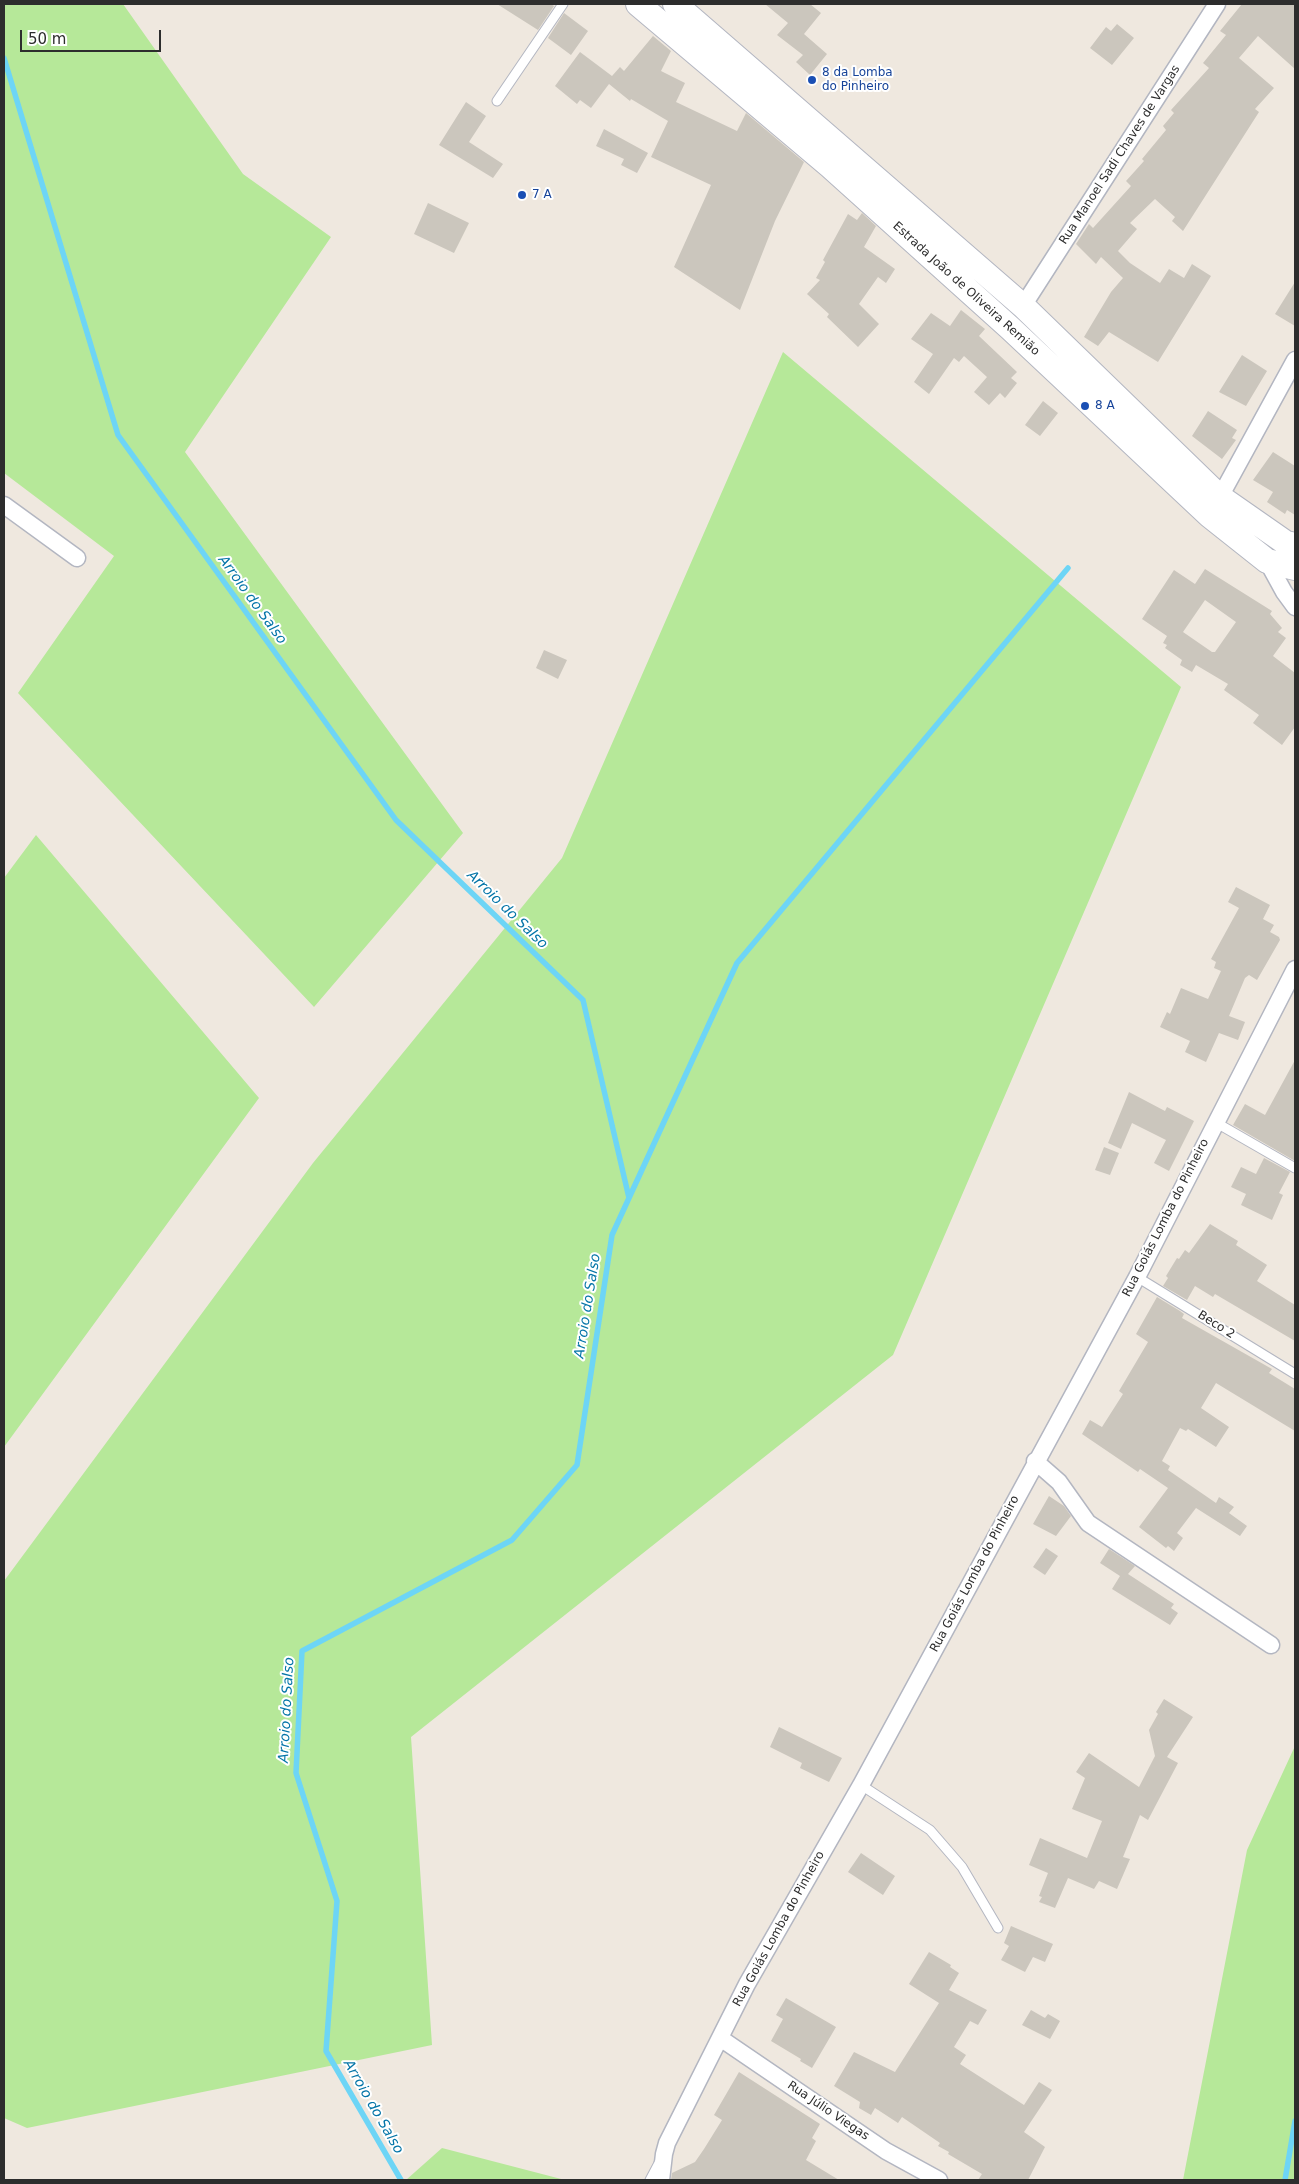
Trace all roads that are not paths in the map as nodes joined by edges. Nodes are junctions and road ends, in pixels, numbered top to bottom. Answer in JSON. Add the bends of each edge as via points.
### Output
{"nodes":[{"id":1,"x":563,"y":4,"type":"edge"},
{"id":2,"x":638,"y":4,"type":"edge"},
{"id":3,"x":1218,"y":4,"type":"edge"},
{"id":4,"x":686,"y":10,"type":"edge"},
{"id":5,"x":497,"y":101,"type":"dead end"},
{"id":6,"x":1023,"y":306,"type":"junction"},
{"id":7,"x":1295,"y":360,"type":"edge"},
{"id":8,"x":1220,"y":497,"type":"junction"},
{"id":9,"x":4,"y":505,"type":"edge"},
{"id":10,"x":1295,"y":545,"type":"edge"},
{"id":11,"x":77,"y":558,"type":"dead end"},
{"id":12,"x":1267,"y":561,"type":"junction"},
{"id":13,"x":1295,"y":568,"type":"edge"},
{"id":14,"x":1295,"y":607,"type":"edge"},
{"id":15,"x":1295,"y":970,"type":"edge"},
{"id":16,"x":1215,"y":1122,"type":"junction"},
{"id":17,"x":1295,"y":1168,"type":"edge"},
{"id":18,"x":1137,"y":1277,"type":"junction"},
{"id":19,"x":1295,"y":1374,"type":"edge"},
{"id":20,"x":1035,"y":1462,"type":"junction"},
{"id":21,"x":1270,"y":1645,"type":"dead end"},
{"id":22,"x":861,"y":1785,"type":"junction"},
{"id":23,"x":998,"y":1928,"type":"dead end"},
{"id":24,"x":720,"y":2038,"type":"junction"},
{"id":25,"x":664,"y":2154,"type":"junction"},
{"id":26,"x":650,"y":2180,"type":"edge"},
{"id":27,"x":661,"y":2180,"type":"edge"},
{"id":28,"x":939,"y":2180,"type":"edge"}],
"edges":[{"from":1,"to":5,"type":"lane"},
{"from":2,"to":12,"type":"main road","name":"Estrada João de Oliveira Remião","via":[[830,166],[1010,328],[1209,515]]},
{"from":3,"to":6,"type":"street","name":"Rua Manoel Sadi Chaves de Vargas"},
{"from":4,"to":6,"type":"main road","name":"Estrada João de Oliveira Remião"},
{"from":6,"to":8,"type":"main road","name":"Estrada João de Oliveira Remião"},
{"from":7,"to":8,"type":"street"},
{"from":8,"to":10,"type":"main road","name":"Estrada João de Oliveira Remião","via":[[1286,543]]},
{"from":9,"to":11,"type":"street"},
{"from":12,"to":13,"type":"main road","name":"Estrada João de Oliveira Remião"},
{"from":12,"to":14,"type":"street"},
{"from":15,"to":16,"type":"street","name":"Rua Goiás Lomba do Pinheiro"},
{"from":16,"to":17,"type":"lane"},
{"from":16,"to":18,"type":"street","name":"Rua Goiás Lomba do Pinheiro"},
{"from":18,"to":19,"type":"lane","name":"Beco 2"},
{"from":18,"to":20,"type":"street","name":"Rua Goiás Lomba do Pinheiro"},
{"from":20,"to":21,"type":"street","via":[[1059,1482],[1088,1523]]},
{"from":20,"to":22,"type":"street","name":"Rua Goiás Lomba do Pinheiro"},
{"from":22,"to":23,"type":"lane","via":[[930,1830],[962,1867]]},
{"from":22,"to":24,"type":"street","name":"Rua Goiás Lomba do Pinheiro","via":[[747,1984]]},
{"from":24,"to":25,"type":"street","name":"Rua Goiás Lomba do Pinheiro"},
{"from":24,"to":28,"type":"street","name":"Rua Júlio Viegas","via":[[886,2151]]},
{"from":25,"to":26,"type":"lane"},
{"from":25,"to":27,"type":"street","name":"Rua Goiás Lomba do Pinheiro"}]}
